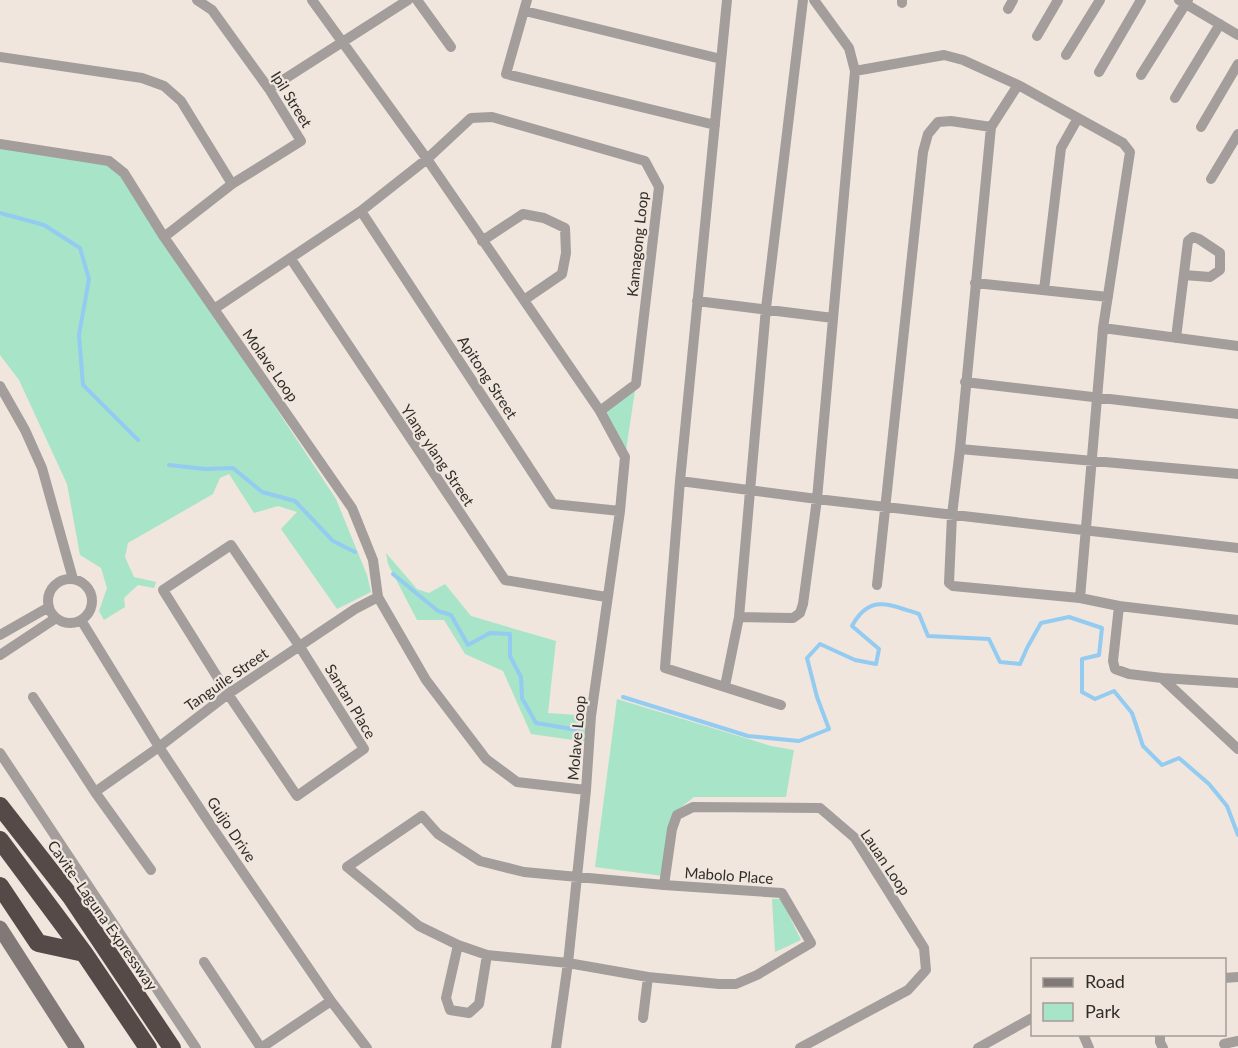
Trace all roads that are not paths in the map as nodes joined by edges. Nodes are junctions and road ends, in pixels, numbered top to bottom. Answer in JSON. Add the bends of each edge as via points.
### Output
{"nodes":[{"id":1,"x":197,"y":0,"type":"edge"},
{"id":2,"x":312,"y":0,"type":"edge"},
{"id":3,"x":408,"y":0,"type":"edge"},
{"id":4,"x":417,"y":0,"type":"edge"},
{"id":5,"x":727,"y":0,"type":"edge"},
{"id":6,"x":803,"y":0,"type":"edge"},
{"id":7,"x":814,"y":0,"type":"edge"},
{"id":8,"x":1058,"y":0,"type":"edge"},
{"id":9,"x":1100,"y":0,"type":"edge"},
{"id":10,"x":1141,"y":0,"type":"edge"},
{"id":11,"x":1184,"y":1,"type":"edge"},
{"id":12,"x":526,"y":6,"type":"edge"},
{"id":13,"x":1220,"y":24,"type":"junction"},
{"id":14,"x":1238,"y":35,"type":"edge"},
{"id":15,"x":1037,"y":36,"type":"dead end"},
{"id":16,"x":343,"y":42,"type":"junction"},
{"id":17,"x":451,"y":47,"type":"dead end"},
{"id":18,"x":1066,"y":56,"type":"dead end"},
{"id":19,"x":0,"y":57,"type":"edge"},
{"id":20,"x":722,"y":59,"type":"junction"},
{"id":21,"x":1238,"y":64,"type":"edge"},
{"id":22,"x":855,"y":71,"type":"junction"},
{"id":23,"x":1099,"y":72,"type":"dead end"},
{"id":24,"x":1142,"y":75,"type":"dead end"},
{"id":25,"x":1018,"y":85,"type":"junction"},
{"id":26,"x":269,"y":89,"type":"junction"},
{"id":27,"x":1175,"y":98,"type":"dead end"},
{"id":28,"x":1078,"y":118,"type":"junction"},
{"id":29,"x":715,"y":125,"type":"junction"},
{"id":30,"x":991,"y":127,"type":"junction"},
{"id":31,"x":1201,"y":127,"type":"dead end"},
{"id":32,"x":1238,"y":134,"type":"edge"},
{"id":33,"x":0,"y":144,"type":"edge"},
{"id":34,"x":426,"y":159,"type":"junction"},
{"id":35,"x":1211,"y":179,"type":"dead end"},
{"id":36,"x":232,"y":184,"type":"junction"},
{"id":37,"x":361,"y":211,"type":"junction"},
{"id":38,"x":164,"y":237,"type":"junction"},
{"id":39,"x":483,"y":241,"type":"junction"},
{"id":40,"x":291,"y":259,"type":"junction"},
{"id":41,"x":1184,"y":274,"type":"dead end"},
{"id":42,"x":975,"y":283,"type":"junction"},
{"id":43,"x":1044,"y":290,"type":"junction"},
{"id":44,"x":1108,"y":297,"type":"junction"},
{"id":45,"x":524,"y":300,"type":"junction"},
{"id":46,"x":697,"y":301,"type":"junction"},
{"id":47,"x":766,"y":308,"type":"junction"},
{"id":48,"x":214,"y":309,"type":"junction"},
{"id":49,"x":833,"y":318,"type":"junction"},
{"id":50,"x":1103,"y":328,"type":"junction"},
{"id":51,"x":1176,"y":338,"type":"junction"},
{"id":52,"x":1238,"y":346,"type":"edge"},
{"id":53,"x":966,"y":382,"type":"junction"},
{"id":54,"x":0,"y":386,"type":"edge"},
{"id":55,"x":1097,"y":398,"type":"junction"},
{"id":56,"x":600,"y":411,"type":"junction"},
{"id":57,"x":1238,"y":414,"type":"edge"},
{"id":58,"x":960,"y":449,"type":"junction"},
{"id":59,"x":1092,"y":462,"type":"junction"},
{"id":60,"x":1238,"y":474,"type":"edge"},
{"id":61,"x":680,"y":481,"type":"junction"},
{"id":62,"x":750,"y":490,"type":"junction"},
{"id":63,"x":817,"y":499,"type":"junction"},
{"id":64,"x":886,"y":507,"type":"junction"},
{"id":65,"x":620,"y":511,"type":"junction"},
{"id":66,"x":952,"y":515,"type":"junction"},
{"id":67,"x":1085,"y":530,"type":"junction"},
{"id":68,"x":1238,"y":548,"type":"edge"},
{"id":69,"x":73,"y":579,"type":"junction"},
{"id":70,"x":877,"y":585,"type":"dead end"},
{"id":71,"x":378,"y":597,"type":"junction"},
{"id":72,"x":606,"y":597,"type":"junction"},
{"id":73,"x":1080,"y":598,"type":"junction"},
{"id":74,"x":1119,"y":606,"type":"junction"},
{"id":75,"x":49,"y":607,"type":"junction"},
{"id":76,"x":739,"y":617,"type":"junction"},
{"id":77,"x":56,"y":618,"type":"junction"},
{"id":78,"x":81,"y":620,"type":"junction"},
{"id":79,"x":1238,"y":620,"type":"edge"},
{"id":80,"x":0,"y":635,"type":"edge"},
{"id":81,"x":300,"y":647,"type":"junction"},
{"id":82,"x":0,"y":655,"type":"edge"},
{"id":83,"x":1162,"y":678,"type":"junction"},
{"id":84,"x":1238,"y":683,"type":"edge"},
{"id":85,"x":725,"y":686,"type":"junction"},
{"id":86,"x":228,"y":694,"type":"junction"},
{"id":87,"x":33,"y":697,"type":"dead end"},
{"id":88,"x":781,"y":705,"type":"dead end"},
{"id":89,"x":159,"y":747,"type":"junction"},
{"id":90,"x":1238,"y":749,"type":"edge"},
{"id":91,"x":0,"y":753,"type":"edge"},
{"id":92,"x":586,"y":790,"type":"junction"},
{"id":93,"x":95,"y":792,"type":"junction"},
{"id":94,"x":0,"y":806,"type":"edge"},
{"id":95,"x":0,"y":840,"type":"edge"},
{"id":96,"x":152,"y":870,"type":"dead end"},
{"id":97,"x":578,"y":877,"type":"junction"},
{"id":98,"x":664,"y":885,"type":"junction"},
{"id":99,"x":0,"y":886,"type":"edge"},
{"id":100,"x":0,"y":928,"type":"edge"},
{"id":101,"x":458,"y":945,"type":"junction"},
{"id":102,"x":84,"y":953,"type":"junction"},
{"id":103,"x":487,"y":955,"type":"junction"},
{"id":104,"x":204,"y":962,"type":"dead end"},
{"id":105,"x":568,"y":963,"type":"junction"},
{"id":106,"x":648,"y":977,"type":"junction"},
{"id":107,"x":331,"y":1001,"type":"junction"},
{"id":108,"x":643,"y":1018,"type":"dead end"},
{"id":109,"x":1031,"y":1019,"type":"edge"},
{"id":110,"x":1238,"y":1041,"type":"edge"},
{"id":111,"x":1224,"y":1042,"type":"edge"},
{"id":112,"x":77,"y":1048,"type":"edge"},
{"id":113,"x":148,"y":1048,"type":"edge"},
{"id":114,"x":172,"y":1048,"type":"edge"},
{"id":115,"x":196,"y":1048,"type":"edge"},
{"id":116,"x":261,"y":1048,"type":"edge"},
{"id":117,"x":367,"y":1048,"type":"edge"},
{"id":118,"x":556,"y":1048,"type":"edge"},
{"id":119,"x":800,"y":1048,"type":"edge"},
{"id":120,"x":978,"y":1048,"type":"edge"}],
"edges":[{"from":1,"to":26,"type":"street","name":"Ipil Street","via":[[212,10]]},
{"from":2,"to":16,"type":"street","name":"Molave Loop"},
{"from":3,"to":16,"type":"street"},
{"from":4,"to":17,"type":"street"},
{"from":5,"to":20,"type":"street"},
{"from":6,"to":47,"type":"street"},
{"from":7,"to":22,"type":"street","via":[[849,48]]},
{"from":8,"to":15,"type":"street"},
{"from":9,"to":18,"type":"street"},
{"from":10,"to":23,"type":"street"},
{"from":11,"to":13,"type":"street"},
{"from":11,"to":24,"type":"street"},
{"from":12,"to":20,"type":"street"},
{"from":12,"to":29,"type":"street","via":[[506,74]]},
{"from":13,"to":14,"type":"street"},
{"from":13,"to":27,"type":"street"},
{"from":16,"to":26,"type":"street"},
{"from":16,"to":34,"type":"street","name":"Molave Loop"},
{"from":19,"to":36,"type":"street","via":[[142,78],[164,86],[181,102]]},
{"from":20,"to":29,"type":"street"},
{"from":21,"to":31,"type":"street"},
{"from":22,"to":25,"type":"street","via":[[944,55]]},
{"from":22,"to":49,"type":"street"},
{"from":25,"to":28,"type":"street"},
{"from":25,"to":30,"type":"street"},
{"from":26,"to":36,"type":"street","name":"Ipil Street","via":[[301,141]]},
{"from":28,"to":43,"type":"street","via":[[1061,148]]},
{"from":28,"to":44,"type":"street","via":[[1123,143],[1130,152]]},
{"from":29,"to":46,"type":"street"},
{"from":30,"to":42,"type":"street"},
{"from":30,"to":64,"type":"street","via":[[938,122],[928,134],[923,152]]},
{"from":32,"to":35,"type":"street"},
{"from":33,"to":38,"type":"street","name":"Molave Loop","via":[[109,161],[124,173]]},
{"from":34,"to":37,"type":"street","name":"Kamagong Loop"},
{"from":34,"to":39,"type":"street","name":"Molave Loop"},
{"from":34,"to":56,"type":"street","name":"Kamagong Loop","via":[[471,118],[492,117],[645,161],[659,187],[636,384]]},
{"from":36,"to":38,"type":"street","name":"Ipil Street"},
{"from":37,"to":40,"type":"street","name":"Kamagong Loop"},
{"from":37,"to":65,"type":"street","name":"Apitong Street","via":[[553,504]]},
{"from":38,"to":48,"type":"street","name":"Molave Loop"},
{"from":39,"to":45,"type":"street","name":"Molave Loop"},
{"from":39,"to":45,"type":"street","via":[[523,214],[565,228],[562,274]]},
{"from":40,"to":48,"type":"street","name":"Kamagong Loop"},
{"from":40,"to":72,"type":"street","name":"Ylang ylang Street","via":[[505,580]]},
{"from":41,"to":51,"type":"street"},
{"from":42,"to":43,"type":"street"},
{"from":42,"to":53,"type":"street"},
{"from":43,"to":44,"type":"street"},
{"from":44,"to":50,"type":"street"},
{"from":45,"to":56,"type":"street","name":"Molave Loop"},
{"from":46,"to":47,"type":"street"},
{"from":46,"to":61,"type":"street"},
{"from":47,"to":49,"type":"street"},
{"from":47,"to":62,"type":"street"},
{"from":48,"to":71,"type":"street","name":"Molave Loop","via":[[352,508],[373,560]]},
{"from":49,"to":63,"type":"street"},
{"from":50,"to":51,"type":"street"},
{"from":50,"to":55,"type":"street"},
{"from":51,"to":52,"type":"street"},
{"from":53,"to":55,"type":"street"},
{"from":53,"to":58,"type":"street"},
{"from":54,"to":69,"type":"street","via":[[42,468]]},
{"from":55,"to":57,"type":"street"},
{"from":55,"to":59,"type":"street"},
{"from":56,"to":65,"type":"street","name":"Molave Loop","via":[[625,457]]},
{"from":58,"to":59,"type":"street"},
{"from":58,"to":66,"type":"street"},
{"from":59,"to":60,"type":"street"},
{"from":59,"to":67,"type":"street"},
{"from":61,"to":62,"type":"street"},
{"from":61,"to":85,"type":"street","via":[[665,668]]},
{"from":62,"to":63,"type":"street"},
{"from":62,"to":76,"type":"street"},
{"from":63,"to":64,"type":"street"},
{"from":63,"to":76,"type":"street","via":[[800,613],[793,618]]},
{"from":64,"to":66,"type":"street"},
{"from":64,"to":70,"type":"street"},
{"from":65,"to":72,"type":"street","name":"Molave Loop"},
{"from":66,"to":67,"type":"street"},
{"from":66,"to":73,"type":"street","via":[[948,571],[953,586]]},
{"from":67,"to":68,"type":"street"},
{"from":67,"to":73,"type":"street"},
{"from":69,"to":75,"type":"street","via":[[54,586]]},
{"from":69,"to":78,"type":"street","via":[[87,586],[92,597],[89,613]]},
{"from":71,"to":81,"type":"street","name":"Tanguile Street"},
{"from":71,"to":92,"type":"street","name":"Molave Loop","via":[[426,680],[486,759],[517,782]]},
{"from":72,"to":92,"type":"street","name":"Molave Loop"},
{"from":73,"to":74,"type":"street"},
{"from":74,"to":79,"type":"street"},
{"from":74,"to":83,"type":"street","via":[[1115,669]]},
{"from":75,"to":77,"type":"street"},
{"from":75,"to":80,"type":"street"},
{"from":76,"to":85,"type":"street"},
{"from":77,"to":78,"type":"street","via":[[68,622]]},
{"from":77,"to":82,"type":"street"},
{"from":78,"to":89,"type":"street","name":"Guijo Drive"},
{"from":81,"to":86,"type":"street","name":"Tanguile Street"},
{"from":81,"to":86,"type":"street","name":"Santan Place","via":[[364,749],[297,796]]},
{"from":81,"to":86,"type":"street","via":[[231,545],[163,590]]},
{"from":83,"to":84,"type":"street"},
{"from":83,"to":90,"type":"street"},
{"from":85,"to":88,"type":"street"},
{"from":86,"to":89,"type":"street","name":"Tanguile Street"},
{"from":87,"to":93,"type":"street"},
{"from":89,"to":93,"type":"street","name":"Tanguile Street"},
{"from":89,"to":107,"type":"street","name":"Guijo Drive"},
{"from":91,"to":115,"type":"street"},
{"from":92,"to":97,"type":"street"},
{"from":93,"to":96,"type":"street"},
{"from":94,"to":114,"type":"highway","name":"Cavite–Laguna Expressway","via":[[71,897]]},
{"from":95,"to":102,"type":"highway"},
{"from":97,"to":98,"type":"street","name":"Mabolo Place"},
{"from":97,"to":101,"type":"street","name":"Mabolo Place","via":[[524,872],[480,861],[438,834],[422,816],[347,867],[419,926]]},
{"from":97,"to":105,"type":"street"},
{"from":98,"to":106,"type":"street","name":"Mabolo Place","via":[[782,893],[811,943],[736,984]]},
{"from":98,"to":119,"type":"street","name":"Lauan Loop","via":[[677,815],[693,807],[820,808],[855,838],[924,948],[926,970],[908,990]]},
{"from":99,"to":102,"type":"highway","via":[[38,943]]},
{"from":100,"to":112,"type":"main road"},
{"from":101,"to":103,"type":"street","name":"Mabolo Place"},
{"from":101,"to":103,"type":"street","via":[[446,998],[450,1010],[469,1013],[479,1004]]},
{"from":102,"to":113,"type":"highway"},
{"from":103,"to":105,"type":"street","name":"Mabolo Place"},
{"from":104,"to":116,"type":"street"},
{"from":105,"to":106,"type":"street","name":"Mabolo Place"},
{"from":105,"to":118,"type":"street"},
{"from":106,"to":108,"type":"street"},
{"from":107,"to":116,"type":"street"},
{"from":107,"to":117,"type":"street","name":"Guijo Drive"},
{"from":109,"to":120,"type":"street"},
{"from":110,"to":111,"type":"street"}]}
